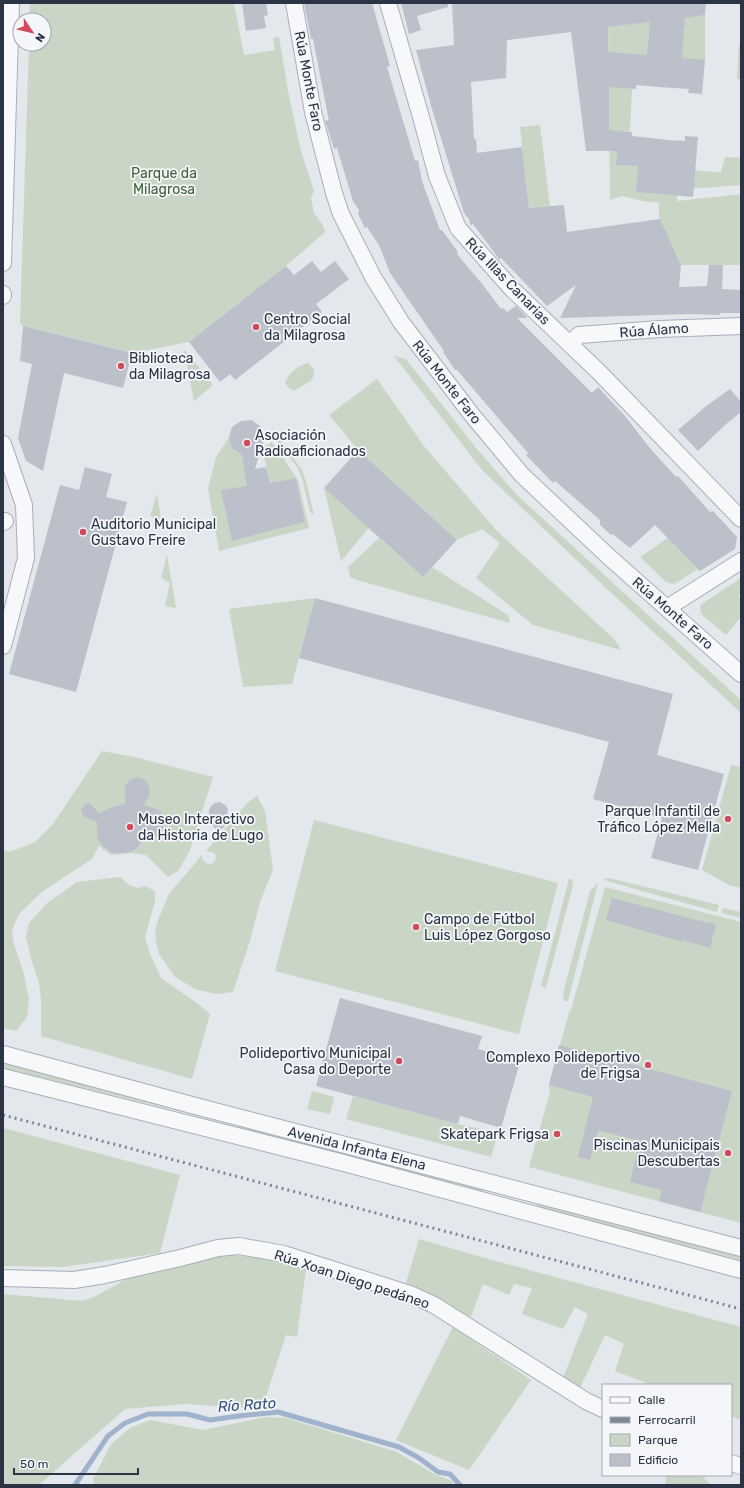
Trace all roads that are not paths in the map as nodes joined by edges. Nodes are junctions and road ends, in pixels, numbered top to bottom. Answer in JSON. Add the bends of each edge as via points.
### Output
{"nodes":[{"id":1,"x":11,"y":3,"type":"edge"},
{"id":2,"x":294,"y":3,"type":"edge"},
{"id":3,"x":388,"y":3,"type":"edge"},
{"id":4,"x":3,"y":263,"type":"edge"},
{"id":5,"x":741,"y":326,"type":"edge"},
{"id":6,"x":570,"y":344,"type":"junction"},
{"id":7,"x":3,"y":444,"type":"edge"},
{"id":8,"x":741,"y":519,"type":"edge"},
{"id":9,"x":741,"y":561,"type":"edge"},
{"id":10,"x":667,"y":608,"type":"junction"},
{"id":11,"x":3,"y":646,"type":"edge"},
{"id":12,"x":741,"y":674,"type":"edge"},
{"id":13,"x":3,"y":1054,"type":"edge"},
{"id":14,"x":3,"y":1077,"type":"edge"},
{"id":15,"x":203,"y":1108,"type":"junction"},
{"id":16,"x":201,"y":1126,"type":"junction"},
{"id":17,"x":510,"y":1187,"type":"junction"},
{"id":18,"x":505,"y":1207,"type":"junction"},
{"id":19,"x":741,"y":1248,"type":"edge"},
{"id":20,"x":741,"y":1270,"type":"edge"},
{"id":21,"x":3,"y":1278,"type":"edge"},
{"id":22,"x":602,"y":1409,"type":"edge"}],
"edges":[{"from":1,"to":4,"type":"street"},
{"from":2,"to":10,"type":"street","name":"Rúa Monte Faro","via":[[313,112],[334,193],[341,214],[373,277],[414,339],[522,475]]},
{"from":3,"to":6,"type":"street","name":"Rúa Illas Canarias","via":[[437,176],[458,228],[512,289]]},
{"from":5,"to":6,"type":"street","name":"Rúa Álamo","via":[[579,335]]},
{"from":6,"to":8,"type":"street","name":"Rúa Illas Canarias"},
{"from":7,"to":11,"type":"street","via":[[24,505],[26,558]]},
{"from":9,"to":10,"type":"street"},
{"from":10,"to":12,"type":"street","name":"Rúa Monte Faro"},
{"from":13,"to":15,"type":"street","name":"Avenida Infanta Elena"},
{"from":14,"to":16,"type":"street","name":"Avenida Infanta Elena"},
{"from":15,"to":16,"type":"street"},
{"from":15,"to":17,"type":"street","name":"Avenida Infanta Elena"},
{"from":16,"to":18,"type":"street","name":"Avenida Infanta Elena"},
{"from":17,"to":18,"type":"street"},
{"from":17,"to":19,"type":"street","name":"Avenida Infanta Elena"},
{"from":18,"to":20,"type":"street","name":"Avenida Infanta Elena"},
{"from":21,"to":22,"type":"street","name":"Rúa Xoan Diego pedáneo","via":[[74,1280],[218,1248],[239,1246],[284,1254],[410,1294],[434,1305]]}]}
